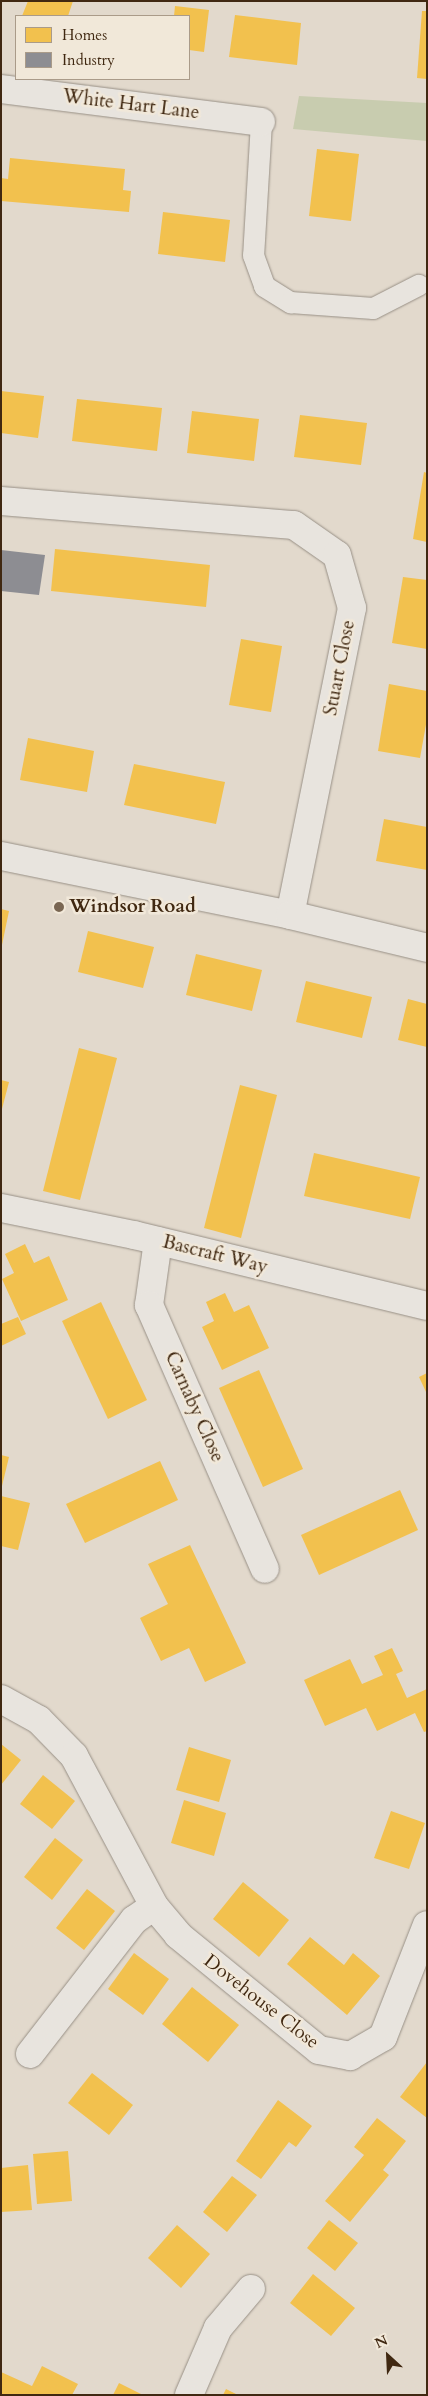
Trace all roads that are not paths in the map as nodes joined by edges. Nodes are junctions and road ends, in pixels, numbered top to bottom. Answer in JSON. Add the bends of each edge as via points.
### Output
{"nodes":[{"id":1,"x":1,"y":89,"type":"edge"},
{"id":2,"x":261,"y":122,"type":"joint"},
{"id":3,"x":418,"y":285,"type":"dead end"},
{"id":4,"x":1,"y":501,"type":"edge"},
{"id":5,"x":1,"y":856,"type":"edge"},
{"id":6,"x":290,"y":914,"type":"junction"},
{"id":7,"x":427,"y":948,"type":"edge"},
{"id":8,"x":1,"y":1208,"type":"edge"},
{"id":9,"x":158,"y":1241,"type":"junction"},
{"id":10,"x":427,"y":1306,"type":"edge"},
{"id":11,"x":265,"y":1569,"type":"dead end"},
{"id":12,"x":1,"y":1699,"type":"edge"},
{"id":13,"x":154,"y":1906,"type":"junction"},
{"id":14,"x":427,"y":1925,"type":"edge"},
{"id":15,"x":30,"y":2054,"type":"dead end"},
{"id":16,"x":251,"y":2289,"type":"dead end"},
{"id":17,"x":189,"y":2395,"type":"edge"}],
"edges":[{"from":1,"to":2,"type":"street","name":"White Hart Lane"},
{"from":2,"to":3,"type":"lane","via":[[253,255],[264,286],[290,302],[373,308]]},
{"from":4,"to":6,"type":"street","name":"Stuart Close","via":[[294,526],[337,554],[352,608]]},
{"from":5,"to":6,"type":"street"},
{"from":6,"to":7,"type":"street"},
{"from":8,"to":9,"type":"street","name":"Bascraft Way"},
{"from":9,"to":10,"type":"street","name":"Bascraft Way"},
{"from":9,"to":11,"type":"street","name":"Carnaby Close","via":[[148,1305]]},
{"from":12,"to":13,"type":"street","name":"Dovehouse Close","via":[[39,1720],[74,1756]]},
{"from":13,"to":14,"type":"street","name":"Dovehouse Close","via":[[178,1935],[320,2050],[350,2056],[383,2037]]},
{"from":13,"to":15,"type":"street","via":[[134,1920]]},
{"from":16,"to":17,"type":"street","via":[[218,2328]]}]}
